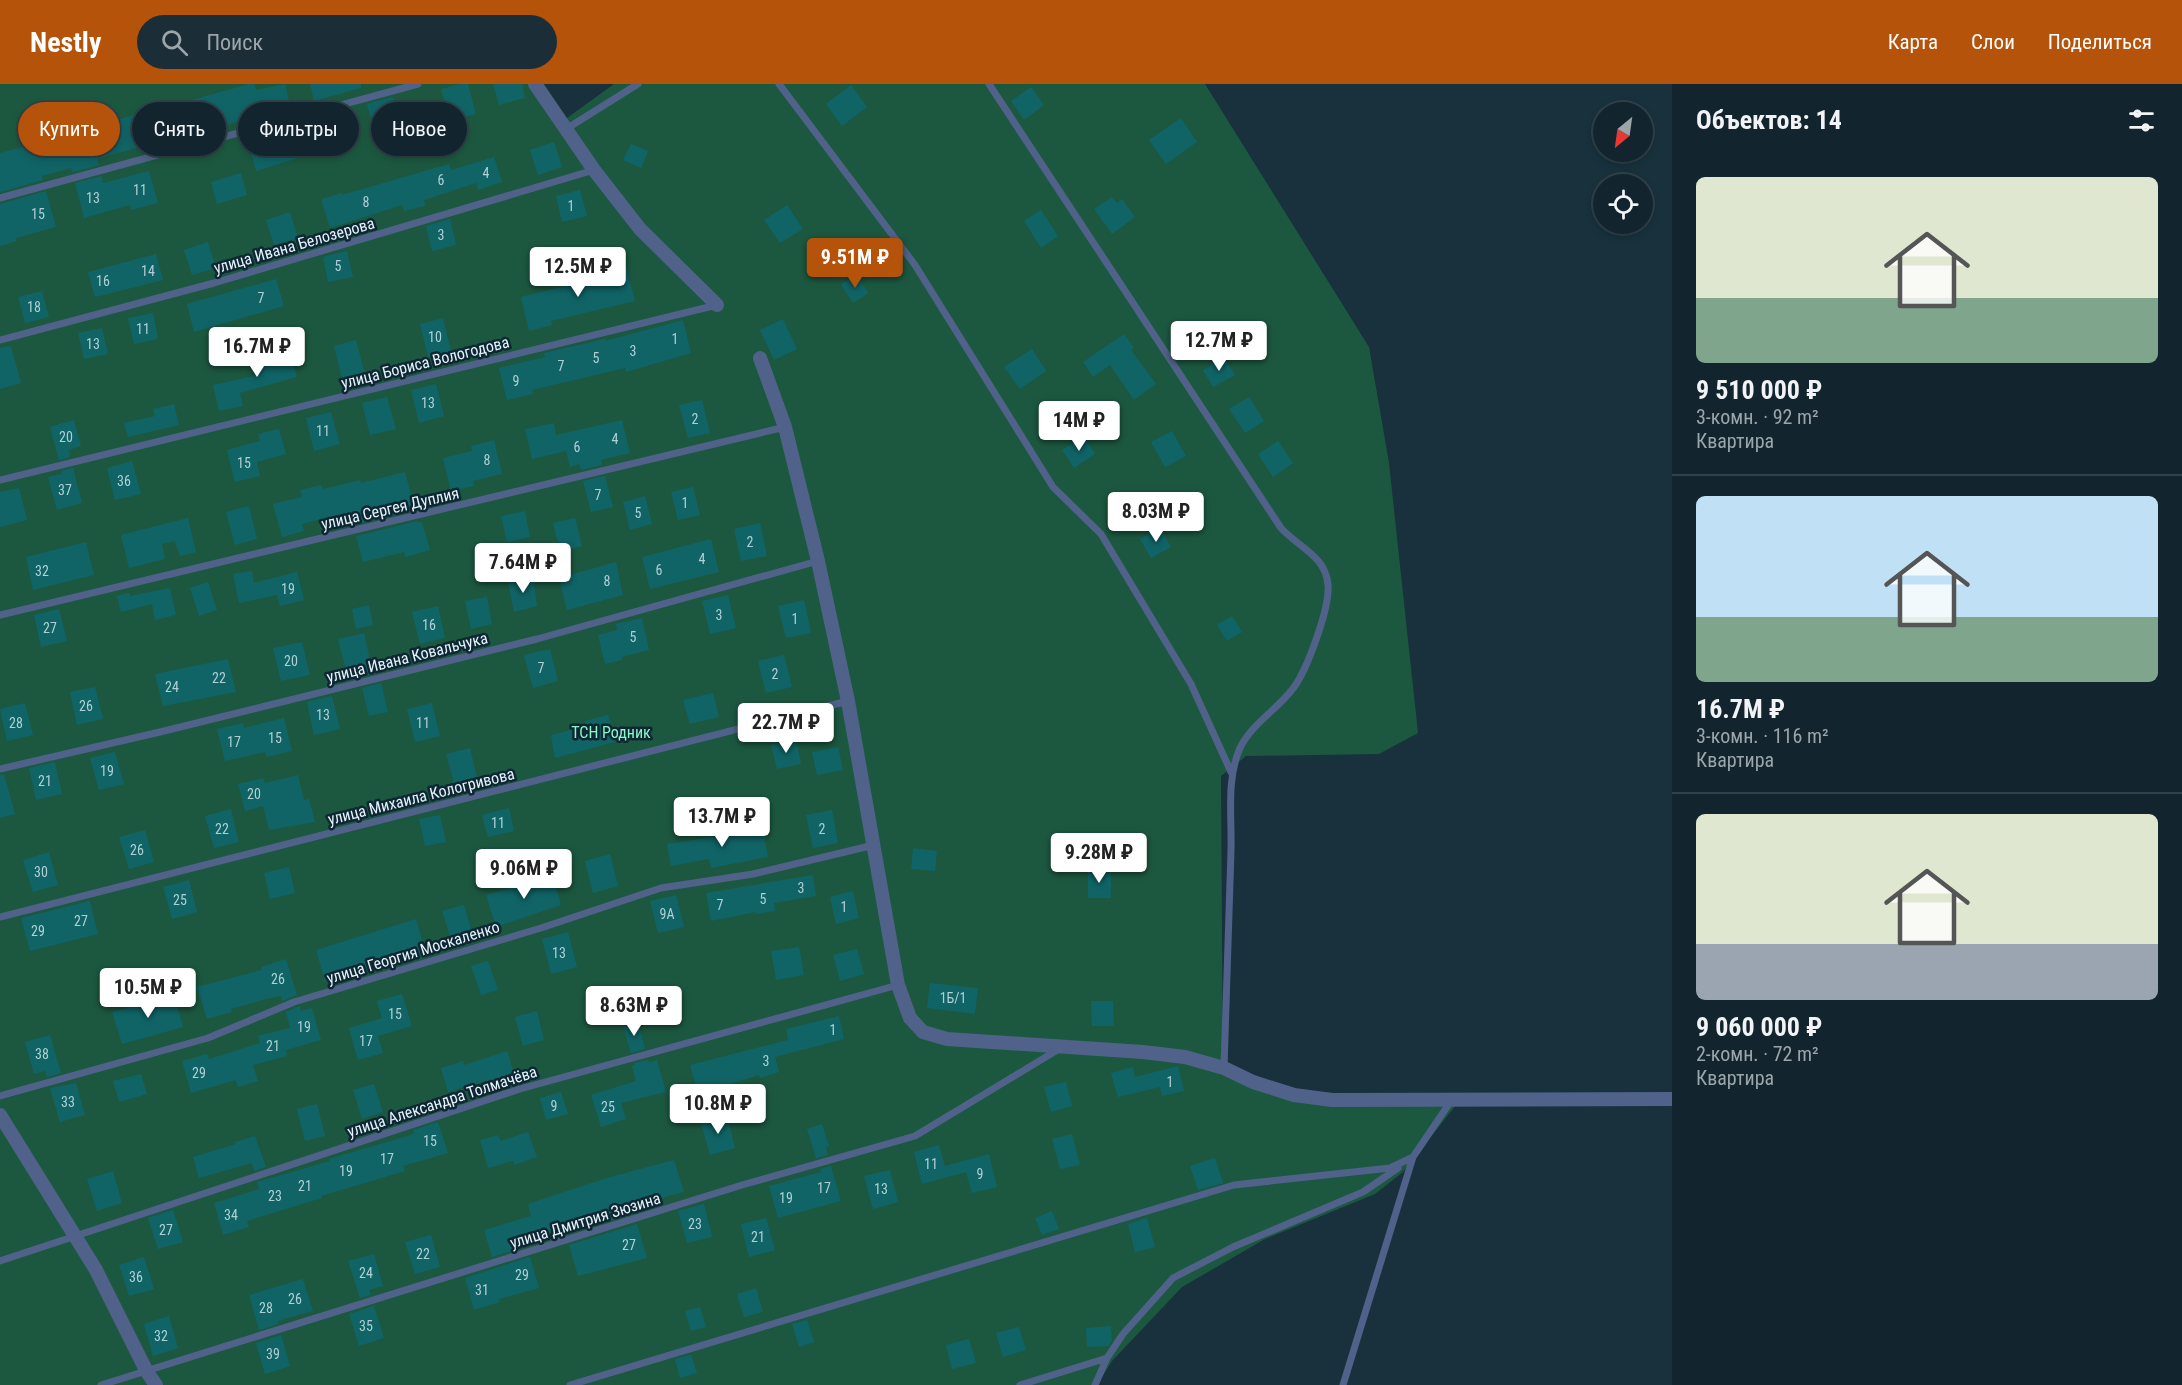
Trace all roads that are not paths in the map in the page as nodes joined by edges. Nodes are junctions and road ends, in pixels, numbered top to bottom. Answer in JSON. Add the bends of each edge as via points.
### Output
{"nodes":[{"id":1,"x":418,"y":84,"type":"edge"},
{"id":2,"x":535,"y":84,"type":"edge"},
{"id":3,"x":638,"y":84,"type":"edge"},
{"id":4,"x":779,"y":84,"type":"edge"},
{"id":5,"x":989,"y":84,"type":"edge"},
{"id":6,"x":566,"y":129,"type":"junction"},
{"id":7,"x":594,"y":170,"type":"junction"},
{"id":8,"x":0,"y":198,"type":"edge"},
{"id":9,"x":717,"y":305,"type":"joint"},
{"id":10,"x":0,"y":340,"type":"edge"},
{"id":11,"x":760,"y":358,"type":"dead end"},
{"id":12,"x":785,"y":427,"type":"junction"},
{"id":13,"x":0,"y":480,"type":"edge"},
{"id":14,"x":818,"y":561,"type":"junction"},
{"id":15,"x":0,"y":615,"type":"edge"},
{"id":16,"x":848,"y":701,"type":"junction"},
{"id":17,"x":0,"y":769,"type":"edge"},
{"id":18,"x":1231,"y":772,"type":"junction"},
{"id":19,"x":874,"y":844,"type":"junction"},
{"id":20,"x":0,"y":917,"type":"edge"},
{"id":21,"x":898,"y":985,"type":"junction"},
{"id":22,"x":1061,"y":1048,"type":"junction"},
{"id":23,"x":1224,"y":1068,"type":"junction"},
{"id":24,"x":0,"y":1096,"type":"edge"},
{"id":25,"x":1453,"y":1099,"type":"junction"},
{"id":26,"x":1672,"y":1099,"type":"edge"},
{"id":27,"x":0,"y":1115,"type":"edge"},
{"id":28,"x":1413,"y":1157,"type":"junction"},
{"id":29,"x":74,"y":1236,"type":"junction"},
{"id":30,"x":0,"y":1261,"type":"edge"},
{"id":31,"x":1107,"y":1358,"type":"junction"},
{"id":32,"x":147,"y":1372,"type":"junction"},
{"id":33,"x":101,"y":1385,"type":"edge"},
{"id":34,"x":156,"y":1385,"type":"edge"},
{"id":35,"x":570,"y":1385,"type":"edge"},
{"id":36,"x":1020,"y":1385,"type":"edge"},
{"id":37,"x":1095,"y":1385,"type":"edge"},
{"id":38,"x":1343,"y":1385,"type":"edge"}],
"edges":[{"from":1,"to":8,"type":"lane"},
{"from":2,"to":6,"type":"street"},
{"from":3,"to":6,"type":"lane"},
{"from":4,"to":18,"type":"lane","via":[[915,266],[1053,487],[1101,534],[1191,684]]},
{"from":5,"to":18,"type":"lane","via":[[1281,528],[1323,565],[1328,585],[1326,605],[1305,671],[1292,691],[1241,746]]},
{"from":6,"to":7,"type":"street"},
{"from":7,"to":9,"type":"street","via":[[640,229]]},
{"from":7,"to":10,"type":"lane","name":"улица Ивана Белозерова","via":[[213,283]]},
{"from":9,"to":13,"type":"lane","name":"улица Бориса Вологодова"},
{"from":11,"to":12,"type":"street"},
{"from":12,"to":14,"type":"street"},
{"from":12,"to":15,"type":"lane","name":"улица Сергея Дуплия"},
{"from":14,"to":16,"type":"street"},
{"from":14,"to":17,"type":"lane","name":"улица Ивана Ковальчука","via":[[537,639]]},
{"from":16,"to":19,"type":"street"},
{"from":16,"to":20,"type":"lane","name":"улица Михаила Кологривова"},
{"from":18,"to":23,"type":"lane"},
{"from":19,"to":21,"type":"street"},
{"from":19,"to":24,"type":"lane","name":"улица Георгия Москаленко","via":[[753,874],[661,888],[294,1002],[208,1038]]},
{"from":21,"to":22,"type":"street","via":[[910,1018],[923,1032],[947,1040]]},
{"from":21,"to":29,"type":"lane","name":"улица Александра Толмачёва","via":[[520,1089]]},
{"from":22,"to":23,"type":"street","via":[[1185,1057]]},
{"from":22,"to":32,"type":"lane","name":"улица Дмитрия Зюзина","via":[[915,1136],[731,1188]]},
{"from":23,"to":25,"type":"street","via":[[1294,1095],[1332,1100]]},
{"from":25,"to":26,"type":"street"},
{"from":25,"to":28,"type":"lane"},
{"from":27,"to":29,"type":"street"},
{"from":28,"to":31,"type":"lane","via":[[1363,1192],[1233,1246],[1173,1278]]},
{"from":28,"to":35,"type":"lane","via":[[1390,1168],[1234,1185]]},
{"from":28,"to":38,"type":"lane"},
{"from":29,"to":30,"type":"lane","name":"улица Александра Толмачёва"},
{"from":29,"to":32,"type":"street","via":[[96,1269]]},
{"from":31,"to":36,"type":"lane"},
{"from":31,"to":37,"type":"lane"},
{"from":32,"to":33,"type":"lane","name":"улица Дмитрия Зюзина"},
{"from":32,"to":34,"type":"street"}]}
